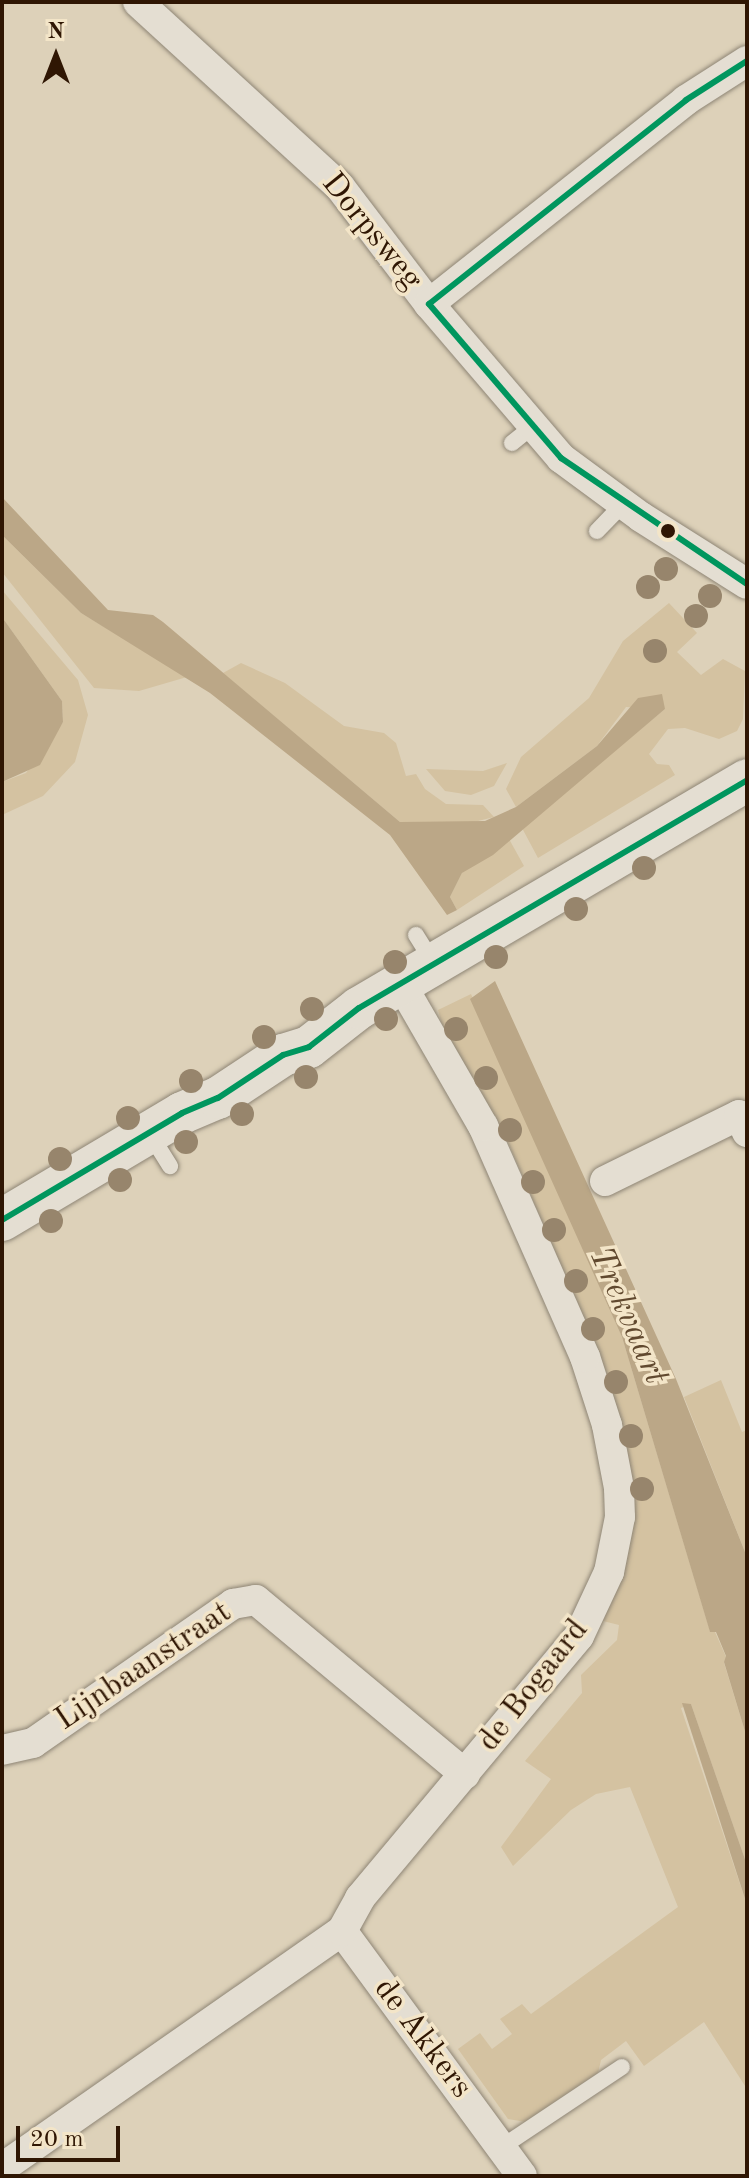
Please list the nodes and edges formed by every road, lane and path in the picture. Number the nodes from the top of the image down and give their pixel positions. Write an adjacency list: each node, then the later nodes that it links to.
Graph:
1 (138, 2): 3 (street, Dorpsweg)
2 (747, 61): 3 (street)
3 (429, 304): 4 (street, Dorpsweg)
4 (623, 504): 5 (lane); 6 (street, Dorpsweg)
5 (597, 531)
6 (747, 584)
7 (747, 780): 8 (street)
8 (417, 961): 11 (street); 13 (street, de Bogaard)
9 (747, 1132): 10 (street)
10 (605, 1181)
11 (2, 1220)
12 (2, 1750): 13 (street, Lijnbaanstraat)
13 (465, 1774): 14 (street, de Bogaard)
14 (342, 1931): 16 (street, de Akkers); 17 (street, de Bogaard)
15 (622, 2067): 16 (lane)
16 (502, 2147): 18 (street, de Akkers)
17 (2, 2168)
18 (522, 2176)

